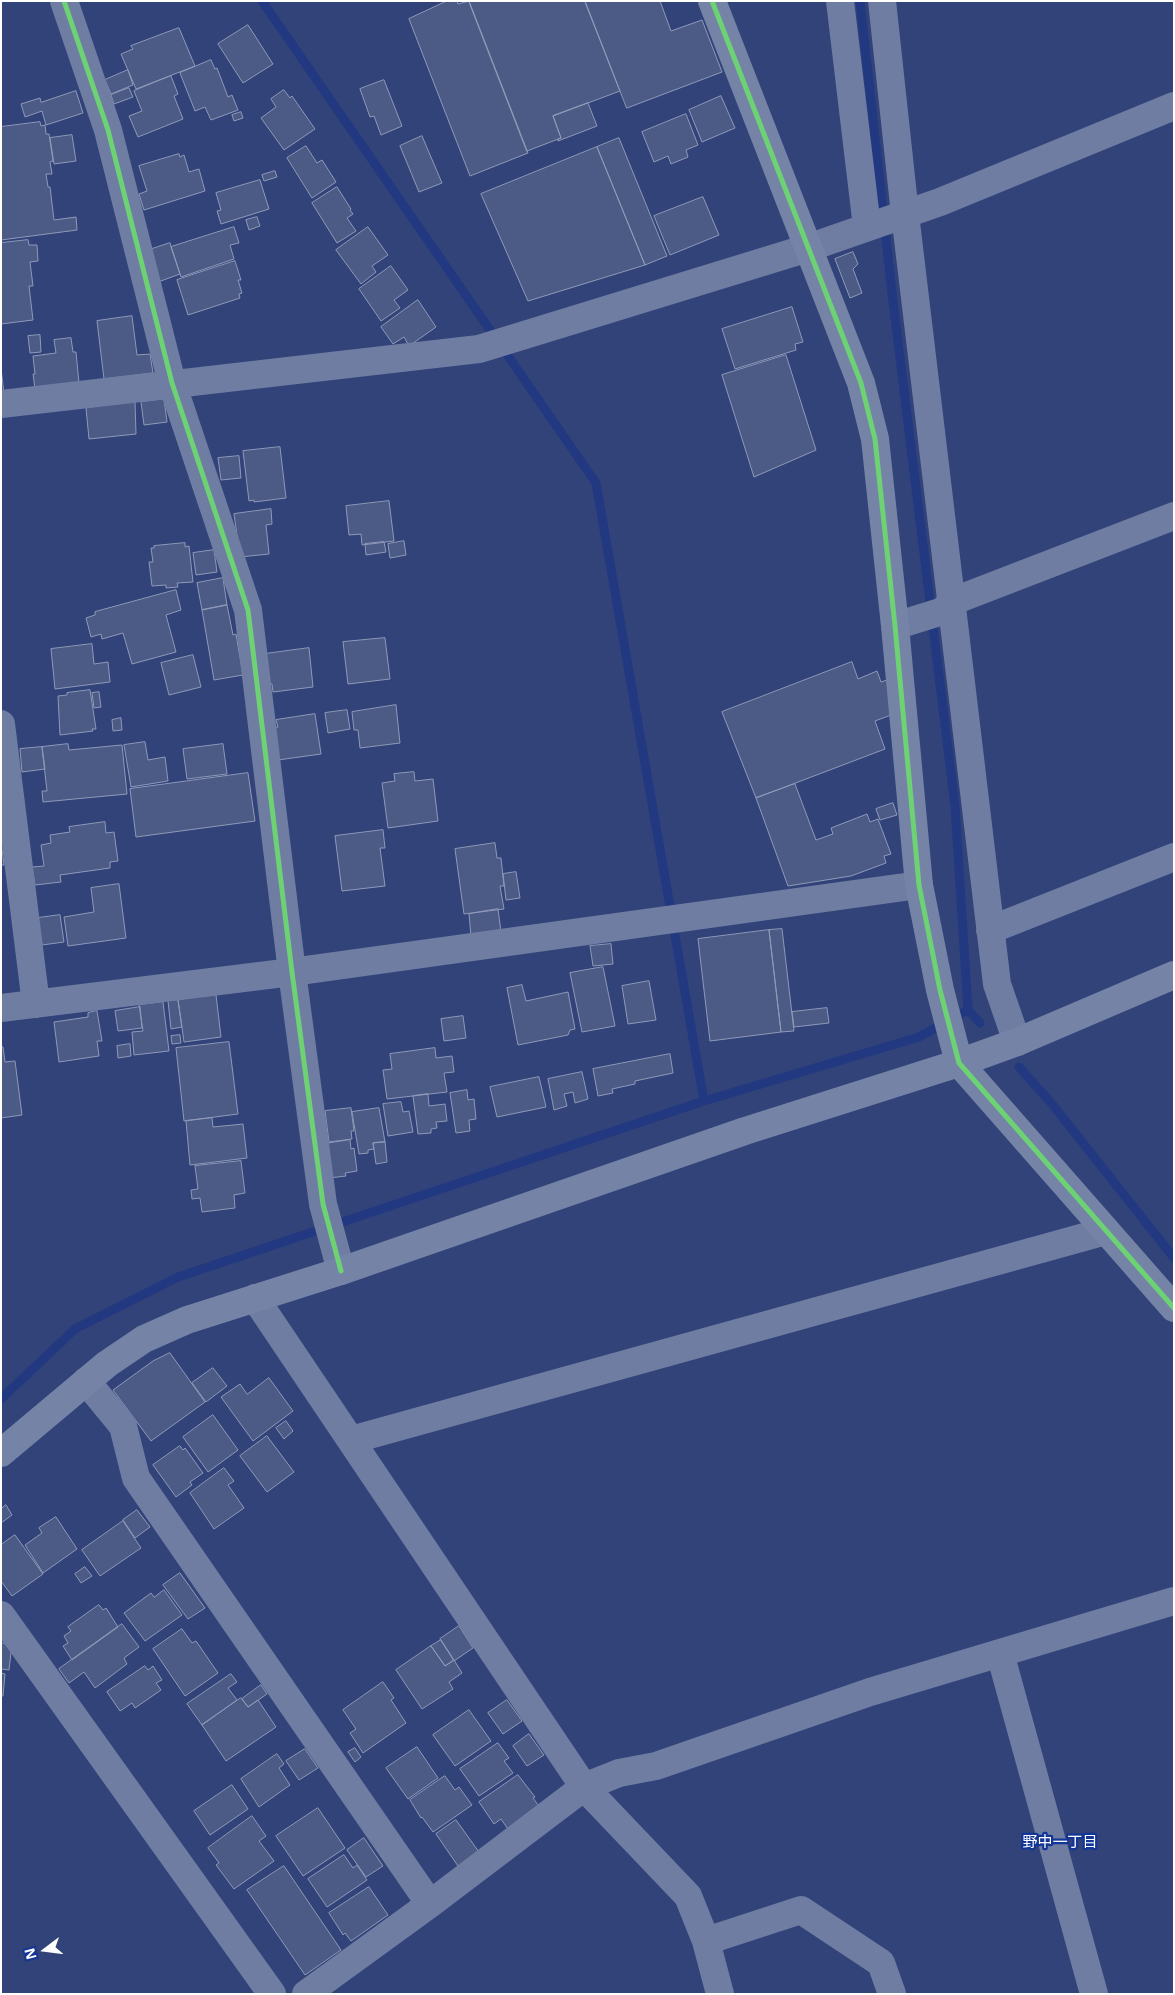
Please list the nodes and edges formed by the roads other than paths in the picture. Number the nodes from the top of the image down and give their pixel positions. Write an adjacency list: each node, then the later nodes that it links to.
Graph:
1 (64, 1): 8 (street)
2 (712, 1): 7 (street)
3 (840, 1): 6 (street)
4 (882, 1): 6 (street)
5 (1174, 106): 6 (street)
6 (885, 221): 7 (street); 11 (street)
7 (808, 248): 8 (street); 12 (street)
8 (172, 383): 9 (street); 17 (street)
9 (1, 404)
10 (1174, 516): 11 (street)
11 (947, 606): 12 (street); 16 (street)
12 (903, 624): 15 (street)
13 (1, 724): 19 (street)
14 (1174, 857): 16 (street)
15 (920, 885): 17 (street); 22 (street)
16 (990, 930): 21 (street)
17 (292, 972): 19 (street); 24 (street)
18 (1174, 975): 21 (street)
19 (36, 1004): 20 (street)
20 (1, 1008)
21 (1017, 1042): 22 (street)
22 (956, 1052): 23 (street); 24 (street)
23 (1106, 1232): 26 (street); 28 (street)
24 (341, 1271): 25 (street)
25 (255, 1298): 27 (street); 28 (street)
26 (1174, 1308)
27 (86, 1381): 29 (street); 34 (street)
28 (351, 1440): 33 (street)
29 (1, 1453)
30 (1174, 1601): 32 (street)
31 (1, 1615): 36 (street)
32 (1000, 1653): 33 (street); 40 (street)
33 (584, 1787): 34 (street); 35 (street)
34 (430, 1904): 37 (street)
35 (706, 1941): 38 (street); 39 (street)
36 (272, 1994)
37 (306, 1994)
38 (720, 1994)
39 (892, 1994)
40 (1094, 1994)

